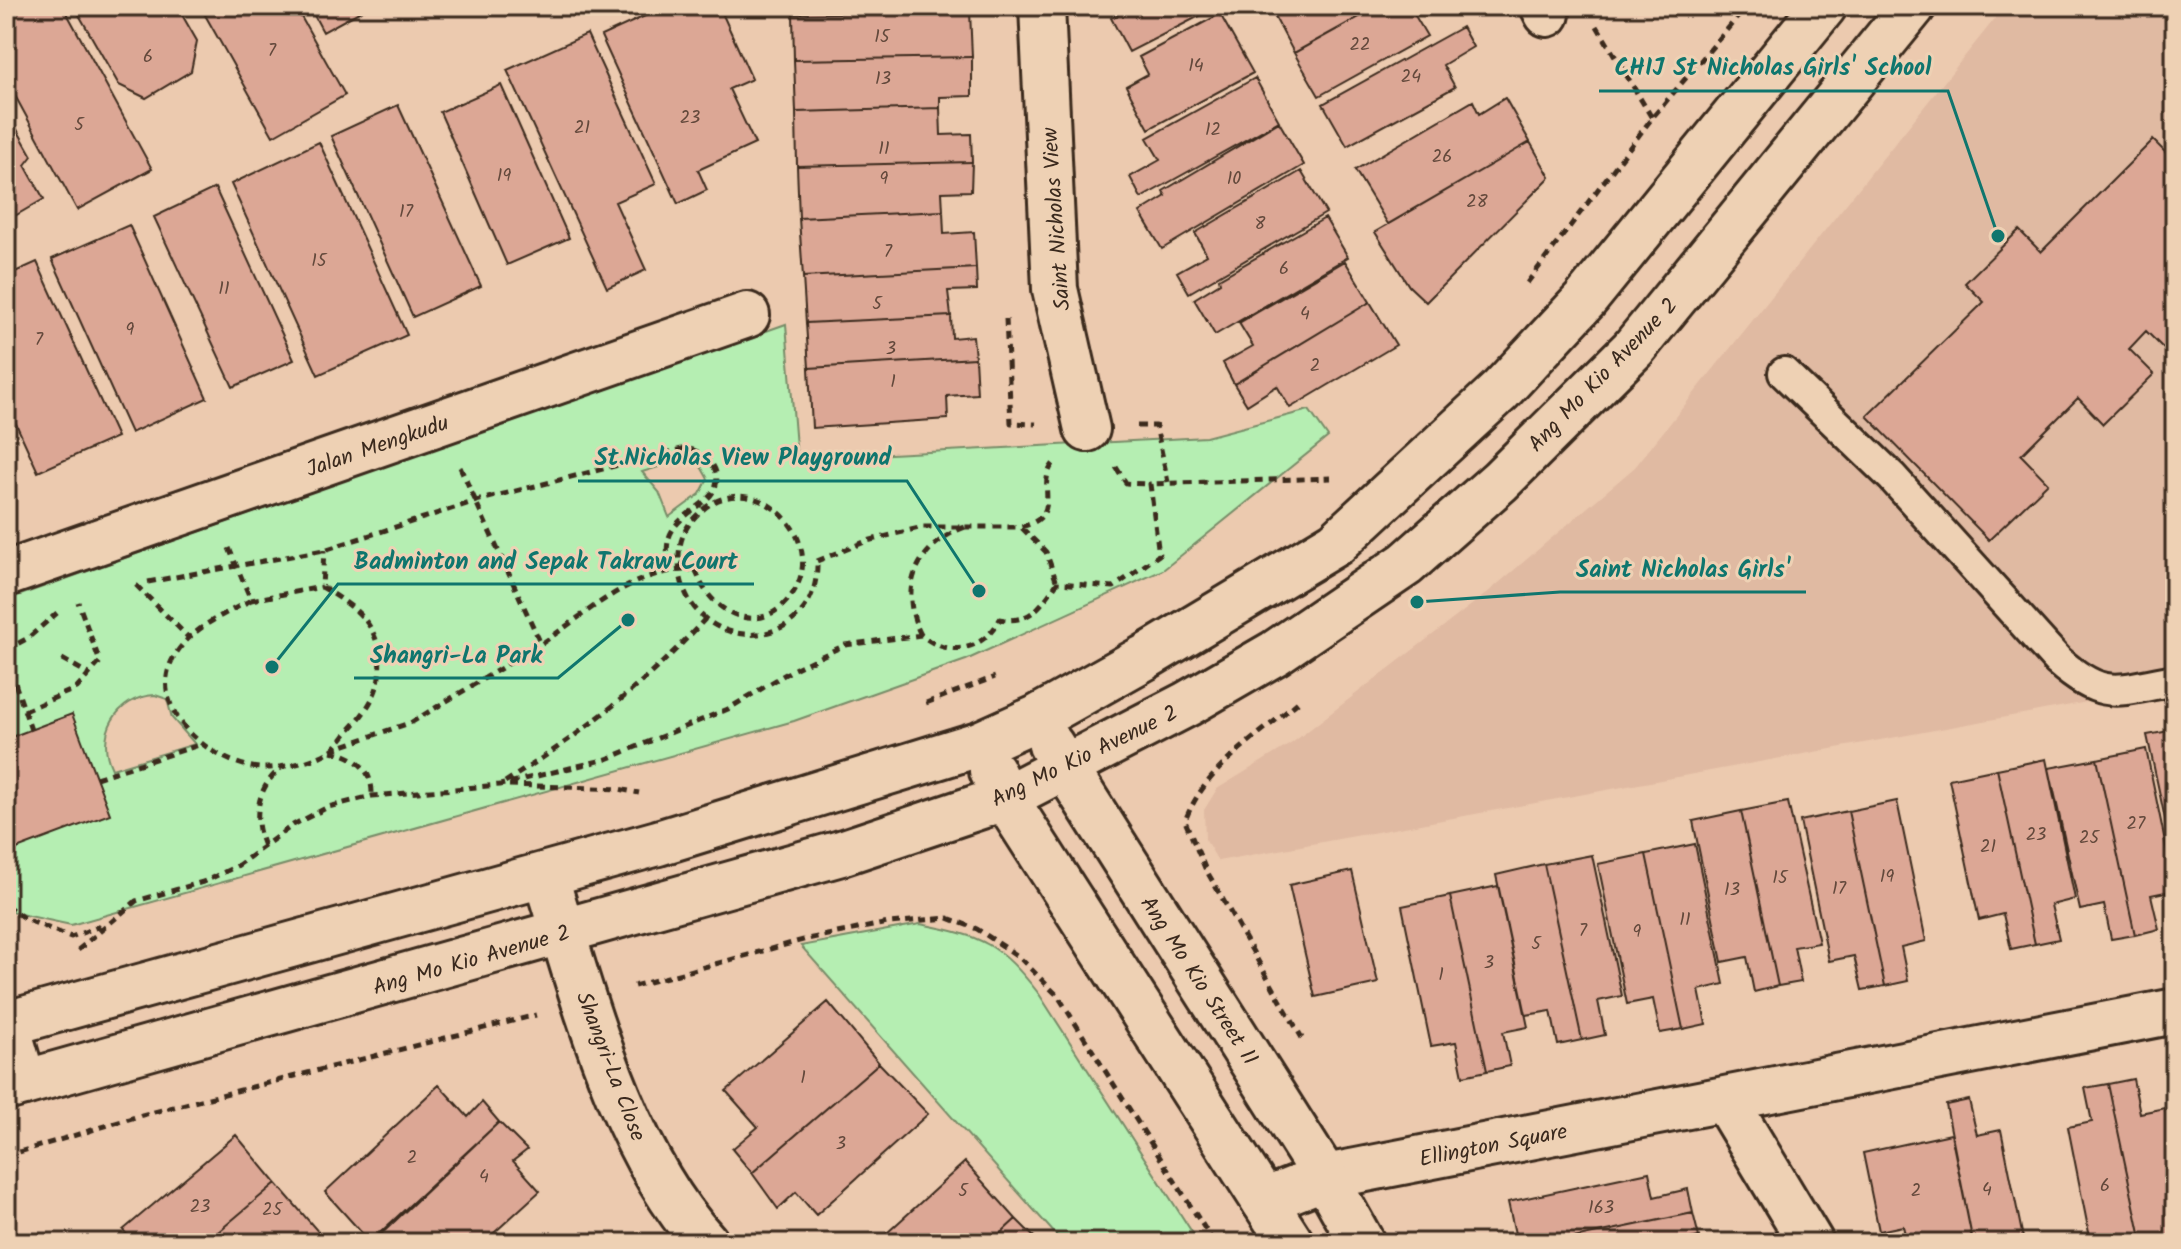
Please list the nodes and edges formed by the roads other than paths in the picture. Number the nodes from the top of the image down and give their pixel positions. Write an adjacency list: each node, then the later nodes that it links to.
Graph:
1 (1042, 6): 6 (main road, Saint Nicholas View)
2 (1824, 6): 9 (main road)
3 (1913, 6): 11 (main road, Ang Mo Kio Avenue 2)
4 (747, 315): 7 (main road, Jalan Mengkudu)
5 (1784, 373): 8 (lane)
6 (1073, 444)
7 (6, 574)
8 (2175, 680)
9 (1037, 718): 10 (main road); 11 (main road, Ang Mo Kio Street 11)
10 (979, 744): 12 (main road); 13 (main road)
11 (1064, 769): 12 (main road, Ang Mo Kio Avenue 2); 19 (main road, Ang Mo Kio Street 11)
12 (1005, 798): 14 (main road, Ang Mo Kio Avenue 2); 20 (main road)
13 (545, 875): 14 (main road, Shangri-La Close); 16 (main road)
14 (564, 934): 17 (main road, Ang Mo Kio Avenue 2); 21 (main road, Shangri-La Close)
15 (2175, 1011): 18 (main road, Ellington Square)
16 (6, 1023): 17 (main road)
17 (15, 1086)
18 (1725, 1100): 19 (main road, Ellington Square); 24 (main road)
19 (1325, 1177): 20 (main road, Ellington Square); 23 (main road, Ang Mo Kio Street 11)
20 (1264, 1201): 22 (main road)
21 (706, 1243)
22 (1291, 1243)
23 (1362, 1243)
24 (1811, 1243)

